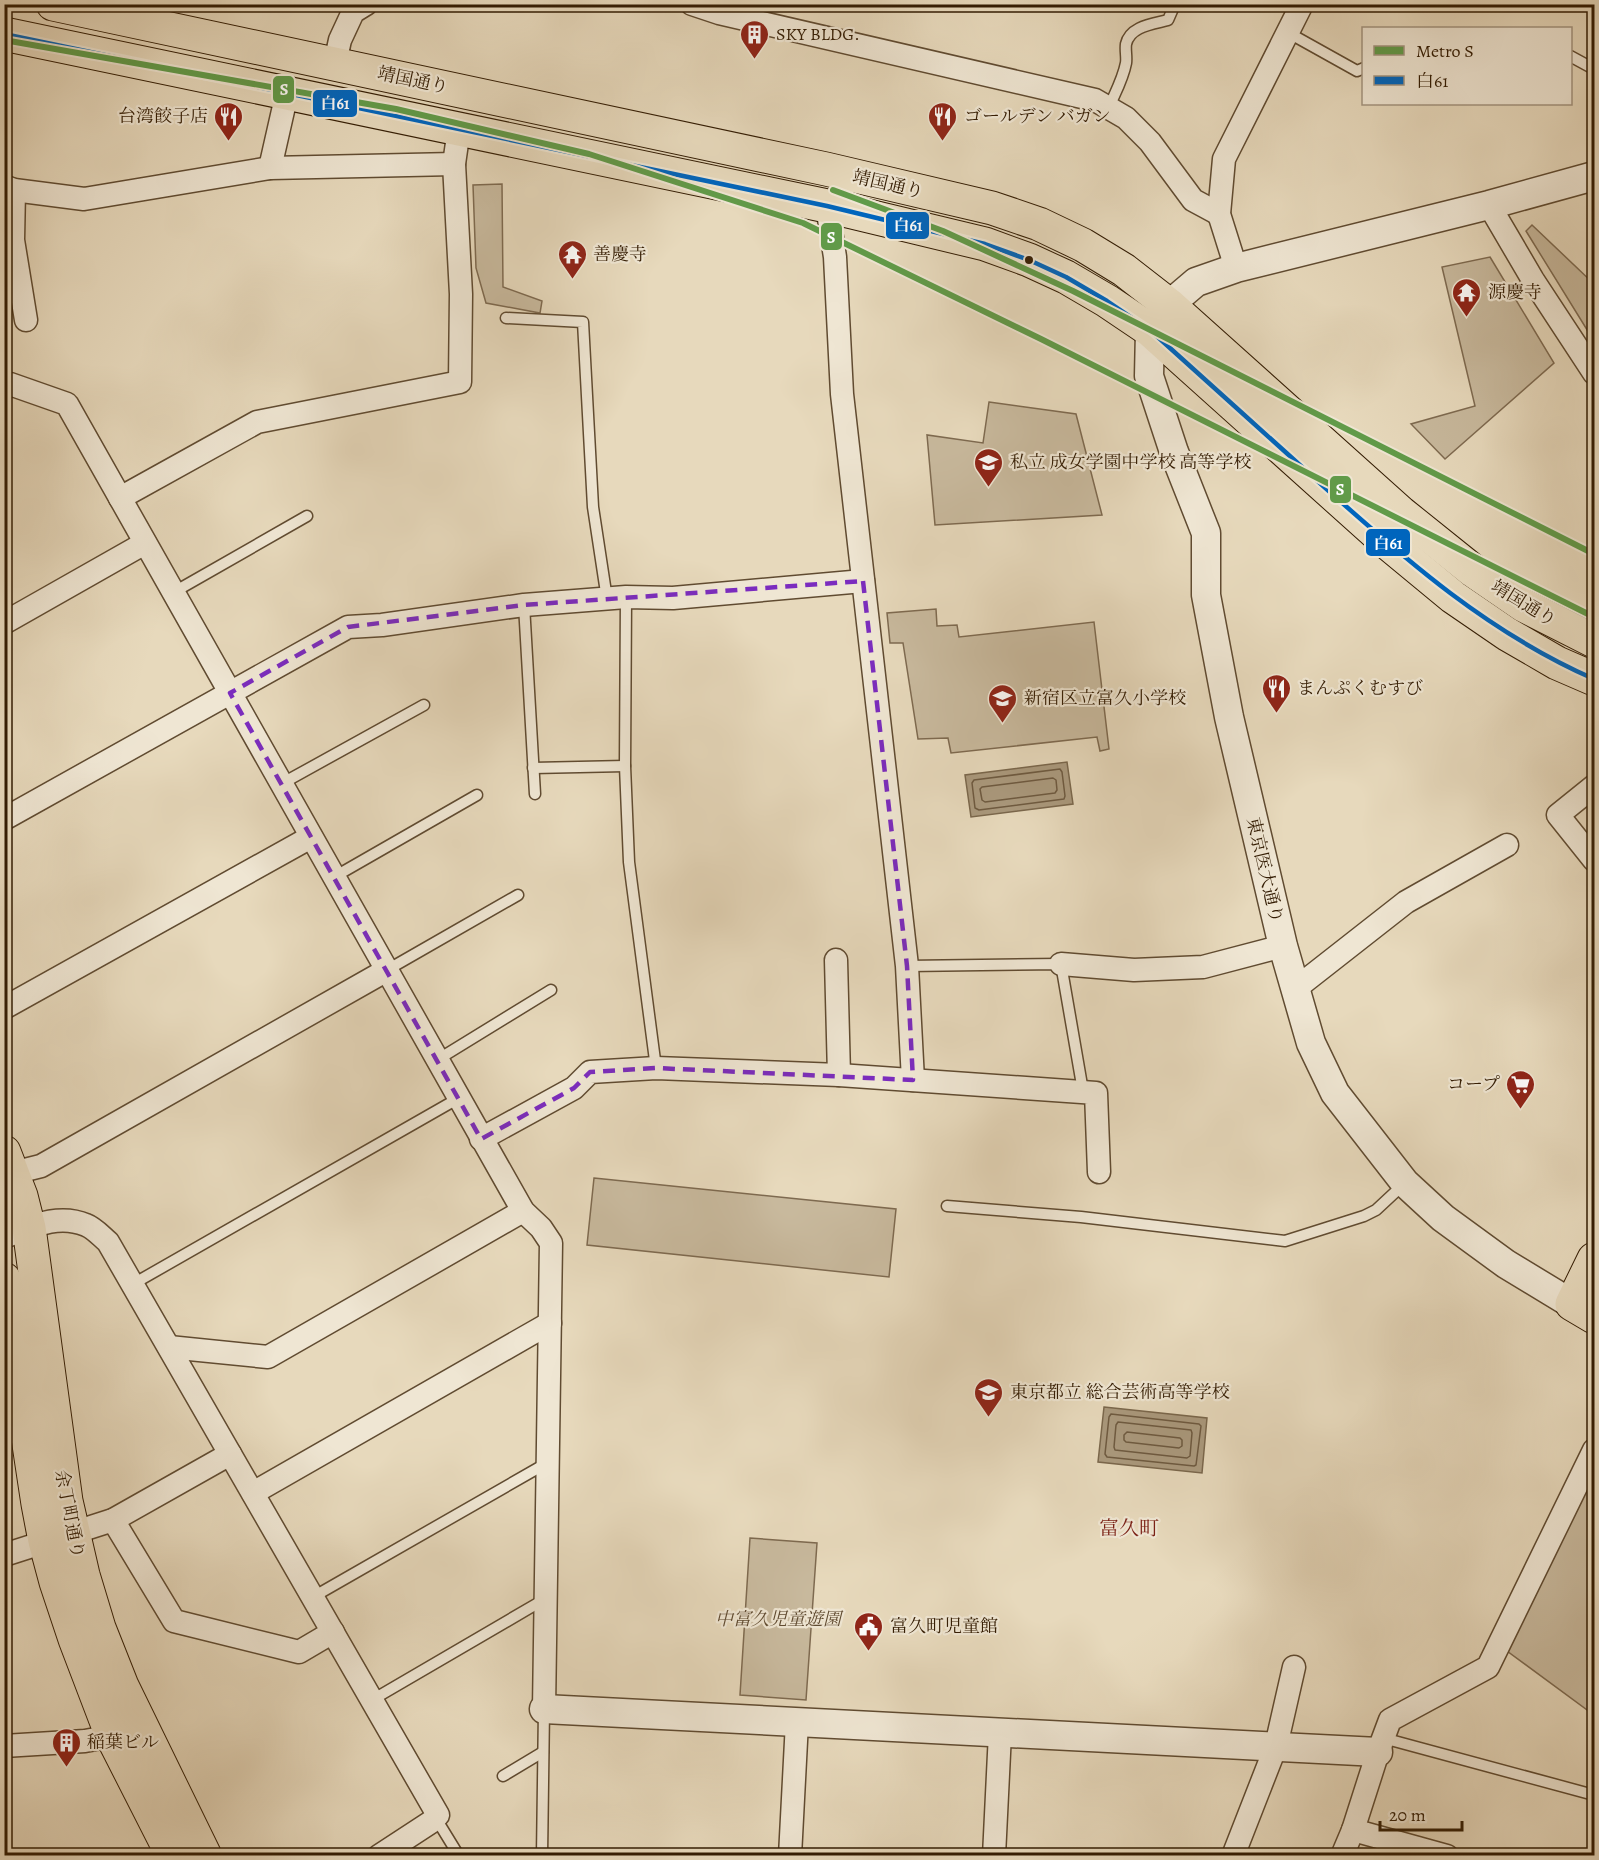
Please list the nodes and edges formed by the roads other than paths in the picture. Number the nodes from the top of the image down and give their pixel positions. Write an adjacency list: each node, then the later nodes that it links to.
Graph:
1 (52, 4): 9 (main road, 靖国通り)
2 (366, 4): 9 (street)
3 (692, 4): 13 (street)
4 (1175, 4): 13 (lane)
5 (1302, 4): 6 (street)
6 (1287, 32): 10 (lane); 21 (street)
7 (4, 34): 12 (main road, 靖国通り)
8 (1572, 57): 11 (lane)
9 (335, 63): 23 (main road, 靖国通り)
10 (1362, 69)
11 (1594, 69)
12 (287, 93): 14 (main road, 靖国通り); 16 (street)
13 (1109, 107): 21 (street)
14 (459, 129): 15 (street); 20 (main road, 靖国通り)
15 (454, 164): 16 (street); 29 (street)
16 (270, 168): 18 (street)
17 (1594, 176): 19 (street)
18 (9, 188): 25 (street)
19 (1489, 205): 22 (street); 27 (street)
20 (827, 206): 26 (main road, 靖国通り); 32 (street)
21 (1219, 214): 22 (street)
22 (1236, 268): 23 (street)
23 (1169, 305): 26 (street); 37 (main road, 靖国通り)
24 (506, 318): 34 (lane)
25 (26, 320)
26 (1150, 330): 38 (main road, 靖国通り); 53 (street, 東京医大通り)
27 (1594, 373)
28 (4, 387): 29 (street)
29 (120, 498): 31 (street)
30 (307, 516): 33 (lane)
31 (146, 543): 33 (street); 36 (street)
32 (864, 581): 34 (street); 56 (street)
33 (174, 592): 39 (street)
34 (616, 598): 35 (street); 41 (lane)
35 (524, 605): 39 (street); 42 (lane)
36 (4, 623)
37 (1594, 641)
38 (1594, 679)
39 (230, 693): 43 (street); 47 (street)
40 (424, 705): 43 (lane)
41 (625, 766): 42 (lane); 62 (lane)
42 (533, 768): 45 (lane)
43 (281, 783): 48 (street)
44 (1594, 786): 50 (street)
45 (535, 794)
46 (477, 795): 51 (lane)
47 (4, 819)
48 (311, 837): 51 (street); 60 (street)
49 (1507, 845): 58 (street)
50 (1594, 860)
51 (334, 877): 57 (street)
52 (518, 895): 57 (lane)
53 (1282, 946): 55 (street); 58 (street, 東京医大通り)
54 (836, 960): 63 (street)
55 (1061, 964): 56 (lane); 65 (lane)
56 (907, 966): 64 (street)
57 (387, 970): 61 (street); 68 (street)
58 (1295, 989): 70 (street, 東京医大通り)
59 (551, 990): 61 (lane)
60 (4, 1008)
61 (437, 1060): 66 (street)
62 (656, 1068): 63 (street); 67 (street)
63 (839, 1075): 64 (street)
64 (912, 1080): 65 (street)
65 (1083, 1091): 69 (street)
66 (459, 1098): 67 (street); 76 (lane)
67 (482, 1139): 72 (street)
68 (9, 1162): 73 (main road, 余丁町通り)
69 (1099, 1172)
70 (1405, 1183): 71 (lane); 77 (street, 東京医大通り)
71 (947, 1206)
72 (523, 1211): 78 (street); 79 (street)
73 (17, 1233): 76 (street); 86 (main road, 余丁町通り)
74 (1594, 1259): 77 (main road)
75 (4, 1278): 80 (main road, 余丁町通り)
76 (133, 1284): 79 (street)
77 (1589, 1314)
78 (550, 1323): 83 (street); 84 (street)
79 (169, 1347): 82 (street)
80 (13, 1392): 86 (main road, 余丁町通り)
81 (1594, 1450): 97 (street)
82 (230, 1454): 84 (street); 85 (street)
83 (548, 1463): 88 (lane); 89 (street)
84 (253, 1493): 88 (street)
85 (113, 1520): 86 (street); 90 (street)
86 (59, 1537): 87 (street); 96 (main road, 余丁町通り); 106 (main road, 余丁町通り)
87 (4, 1555)
88 (313, 1597): 90 (street)
89 (545, 1599): 92 (lane); 93 (street)
90 (333, 1632): 92 (street)
91 (1294, 1667): 99 (street)
92 (372, 1700): 103 (street)
93 (544, 1709): 94 (street); 100 (lane)
94 (796, 1722): 95 (street); 110 (street)
95 (1000, 1733): 99 (street); 111 (street)
96 (112, 1736): 98 (street); 105 (main road, 余丁町通り)
97 (1380, 1745): 99 (street); 102 (lane); 104 (street)
98 (4, 1746)
99 (1276, 1746): 112 (street)
100 (543, 1752): 101 (lane); 109 (lane)
101 (503, 1776)
102 (1594, 1795)
103 (438, 1815): 107 (street); 108 (lane)
104 (1353, 1830): 113 (street); 114 (street)
105 (172, 1856)
106 (205, 1856)
107 (379, 1856)
108 (459, 1856)
109 (543, 1856)
110 (790, 1856)
111 (994, 1856)
112 (1233, 1856)
113 (1342, 1856)
114 (1447, 1856)

